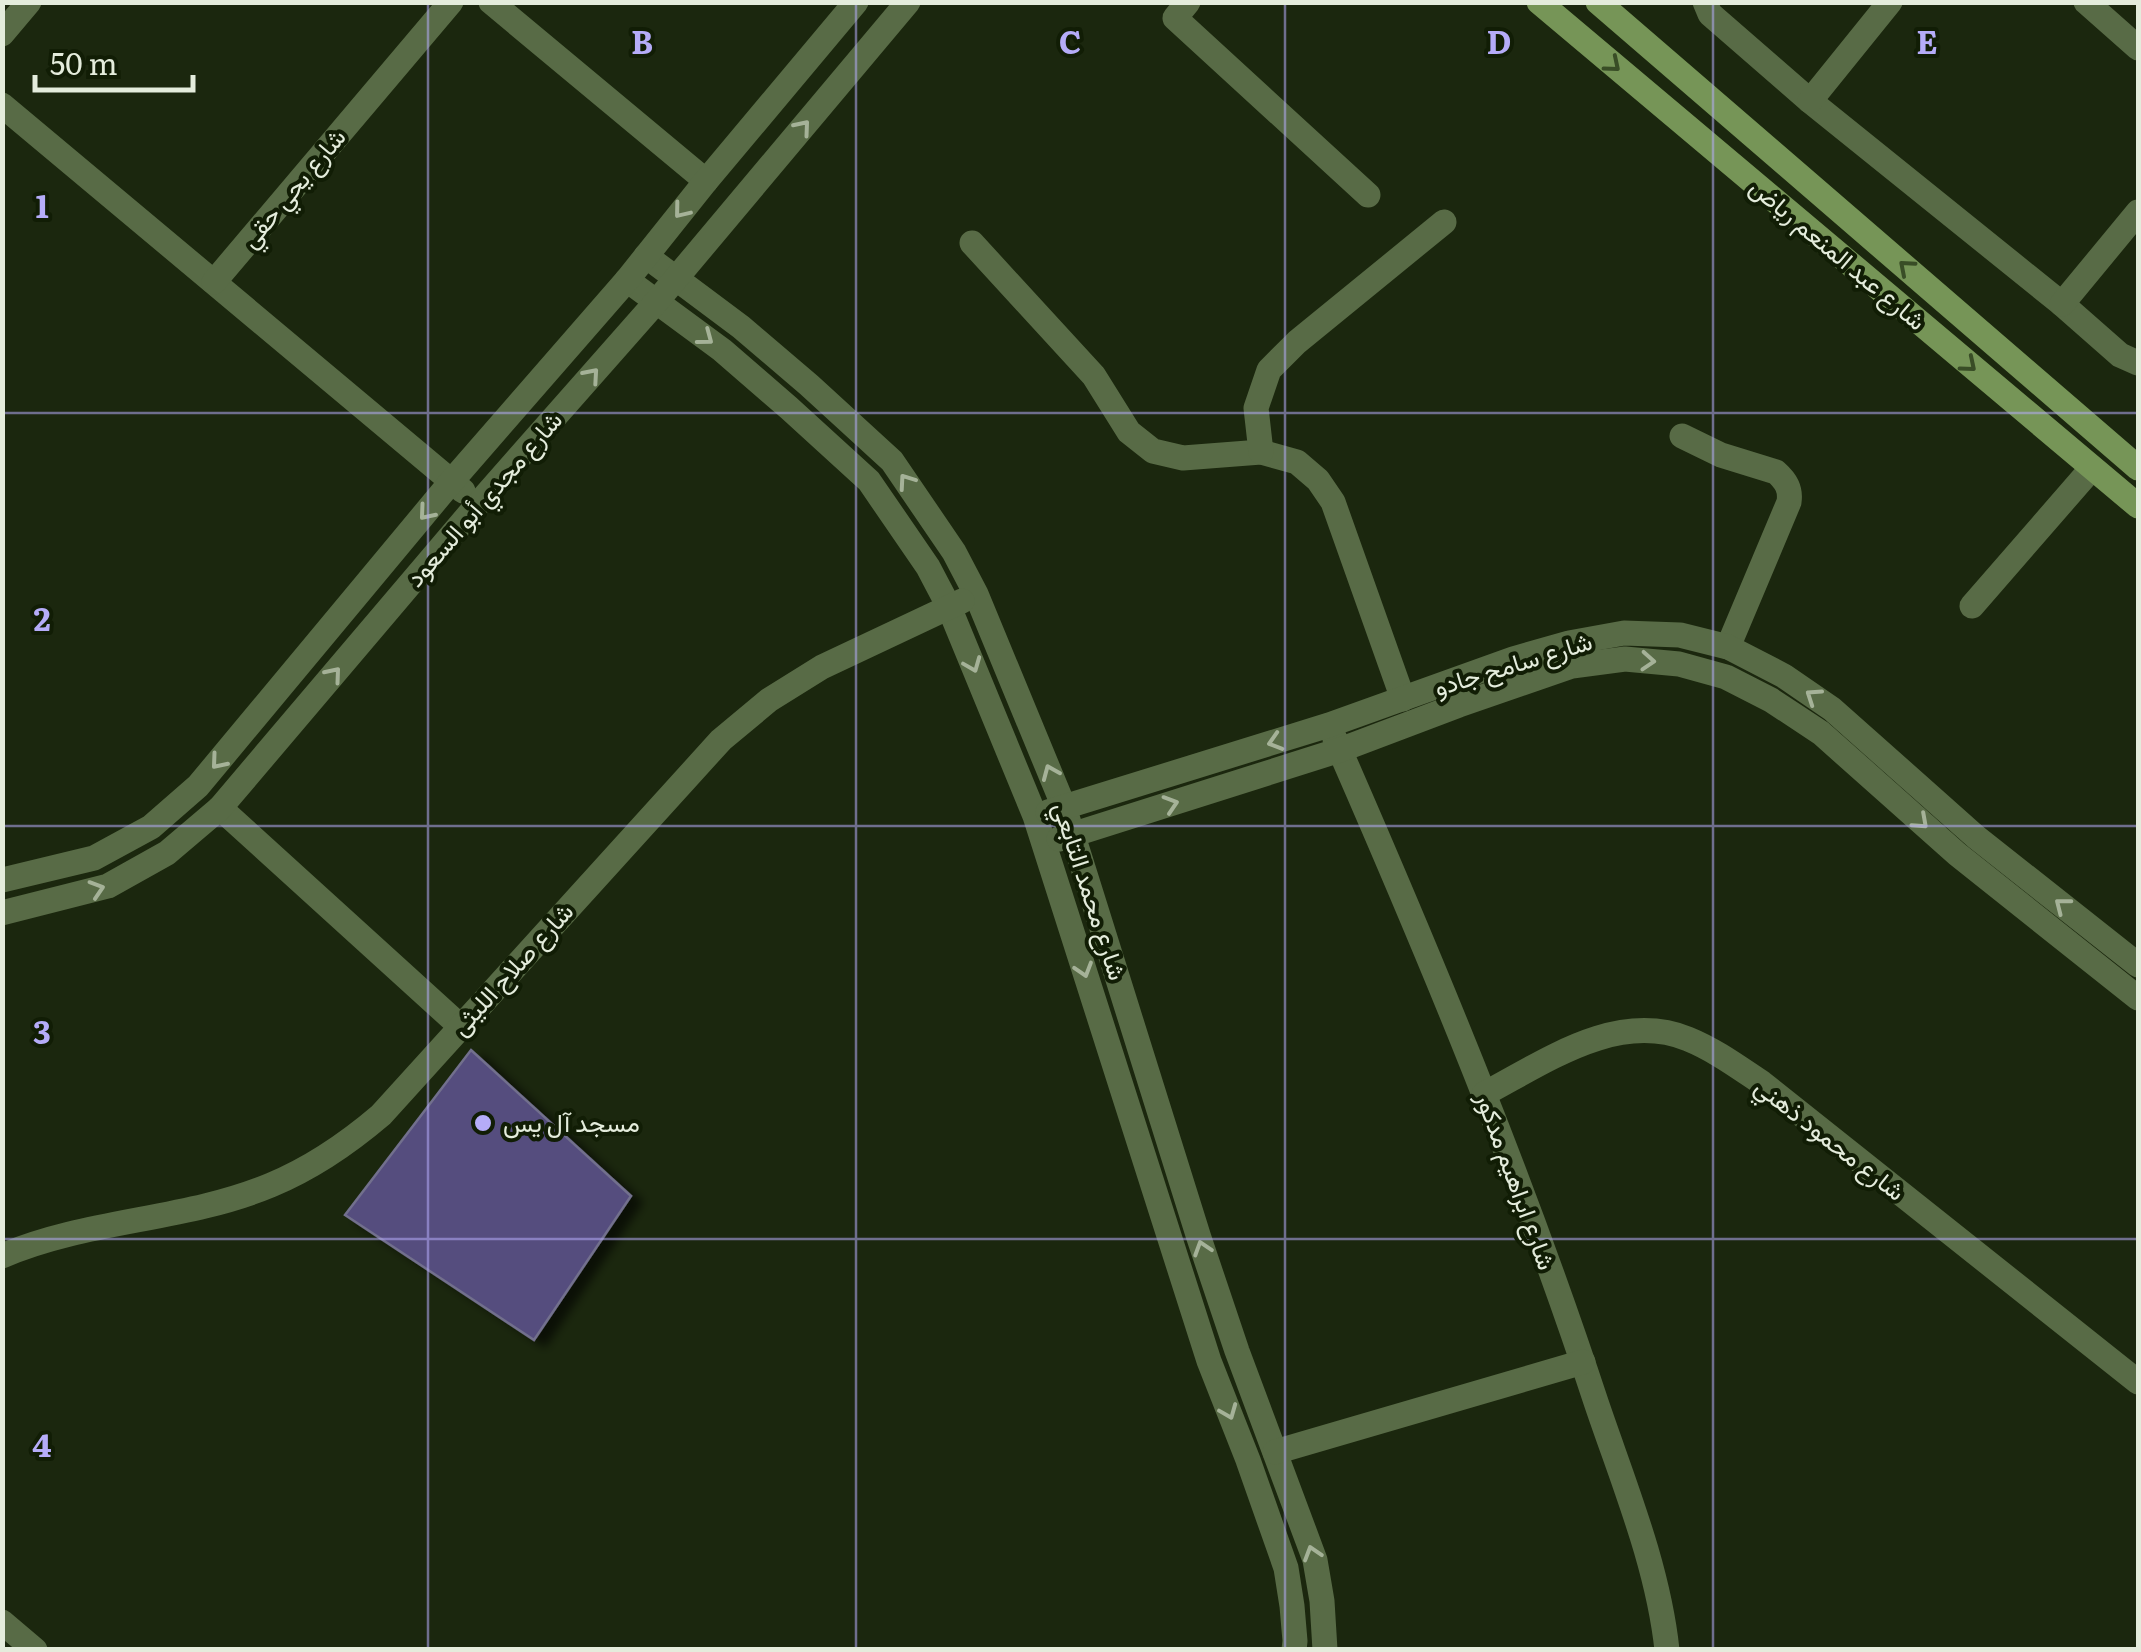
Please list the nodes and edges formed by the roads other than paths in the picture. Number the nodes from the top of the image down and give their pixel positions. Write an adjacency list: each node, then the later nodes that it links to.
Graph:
1 (30, 2): 12 (street)
2 (451, 2): 24 (street, شارع يحي حقي)
3 (490, 2): 16 (street)
4 (856, 2): 16 (street, شارع مجدي أبو السعود)
5 (908, 2): 22 (street, شارع مجدي أبو السعود, one-way to 5)
6 (1188, 2): 17 (street)
7 (1539, 2): 30 (street, شارع عبد المنعم رياض, one-way to 30)
8 (1598, 2): 31 (street, شارع عبد المنعم رياض, one-way to 8)
9 (1705, 2): 14 (street)
10 (1890, 2): 14 (street)
11 (2086, 2): 13 (street)
12 (2, 34)
13 (2138, 48)
14 (1810, 100): 26 (street)
15 (2, 106): 24 (street)
16 (706, 181): 21 (street, شارع مجدي أبو السعود, one-way to 21)
17 (1368, 195)
18 (2138, 212): 26 (street)
19 (1444, 222): 29 (street)
20 (972, 243): 29 (street)
21 (646, 256): 22 (street, شارع محمد التابعي); 23 (street, شارع مجدي أبو السعود)
22 (676, 278): 25 (street, شارع مجدي أبو السعود); 35 (street, شارع محمد التابعي, one-way to 22)
23 (627, 280): 25 (street, شارع محمد التابعي); 32 (street, شارع مجدي أبو السعود)
24 (214, 282): 32 (street)
25 (658, 301): 33 (street, شارع مجدي أبو السعود, one-way to 25); 37 (street, شارع محمد التابعي, one-way to 37)
26 (2062, 304): 27 (street)
27 (2138, 364)
28 (1682, 436): 38 (street)
29 (1261, 452): 39 (street)
30 (2092, 468): 34 (street, شارع عبد المنعم رياض); 36 (street)
31 (2138, 468)
32 (452, 482): 33 (street); 47 (street, شارع مجدي أبو السعود, one-way to 47)
33 (478, 504): 43 (street, شارع مجدي أبو السعود, one-way to 33)
34 (2138, 506)
35 (976, 594): 37 (street, شارع صلاح الليثى); 42 (street, شارع محمد التابعي, one-way to 35)
36 (1972, 606)
37 (949, 607): 44 (street, شارع محمد التابعي, one-way to 44); 51 (street, شارع صلاح الليثى)
38 (1728, 647): 39 (street, شارع سامح جادو); 49 (street, شارع سامح جادو, one-way to 38)
39 (1403, 699): 40 (street, شارع سامح جادو)
40 (1329, 725): 41 (street, شارع ابراهيم مدكور); 42 (street, شارع سامح جادو, one-way to 42)
41 (1340, 750): 45 (street, شارع سامح جادو, one-way to 41); 50 (street, شارع سامح جادو, one-way to 50); 52 (street, شارع ابراهيم مدكور)
42 (1064, 807): 44 (street, شارع سامح جادو); 45 (street, شارع محمد التابعي)
43 (220, 808): 48 (street, شارع مجدي أبو السعود, one-way to 43); 51 (street)
44 (1035, 816): 46 (street, شارع محمد التابعي)
45 (1073, 835): 46 (street, شارع سامح جادو); 54 (street, شارع محمد التابعي, one-way to 45)
46 (1044, 843): 55 (street, شارع محمد التابعي, one-way to 55)
47 (6, 871)
48 (2, 913)
49 (2138, 965)
50 (2138, 997)
51 (460, 1026): 53 (street, شارع صلاح الليثى)
52 (1484, 1094): 56 (street, شارع ابراهيم مدكور); 57 (street, شارع محمود ذهني)
53 (2, 1256)
54 (1237, 1351): 55 (street); 58 (street, شارع محمد التابعي)
55 (1208, 1361): 61 (street, شارع محمد التابعي, one-way to 61)
56 (1583, 1362): 58 (street); 63 (street, شارع ابراهيم مدكور)
57 (2138, 1382)
58 (1275, 1452): 62 (street, شارع محمد التابعي, one-way to 58)
59 (2, 1622): 60 (street)
60 (35, 1650)
61 (1294, 1650)
62 (1325, 1650)
63 (1667, 1650)

